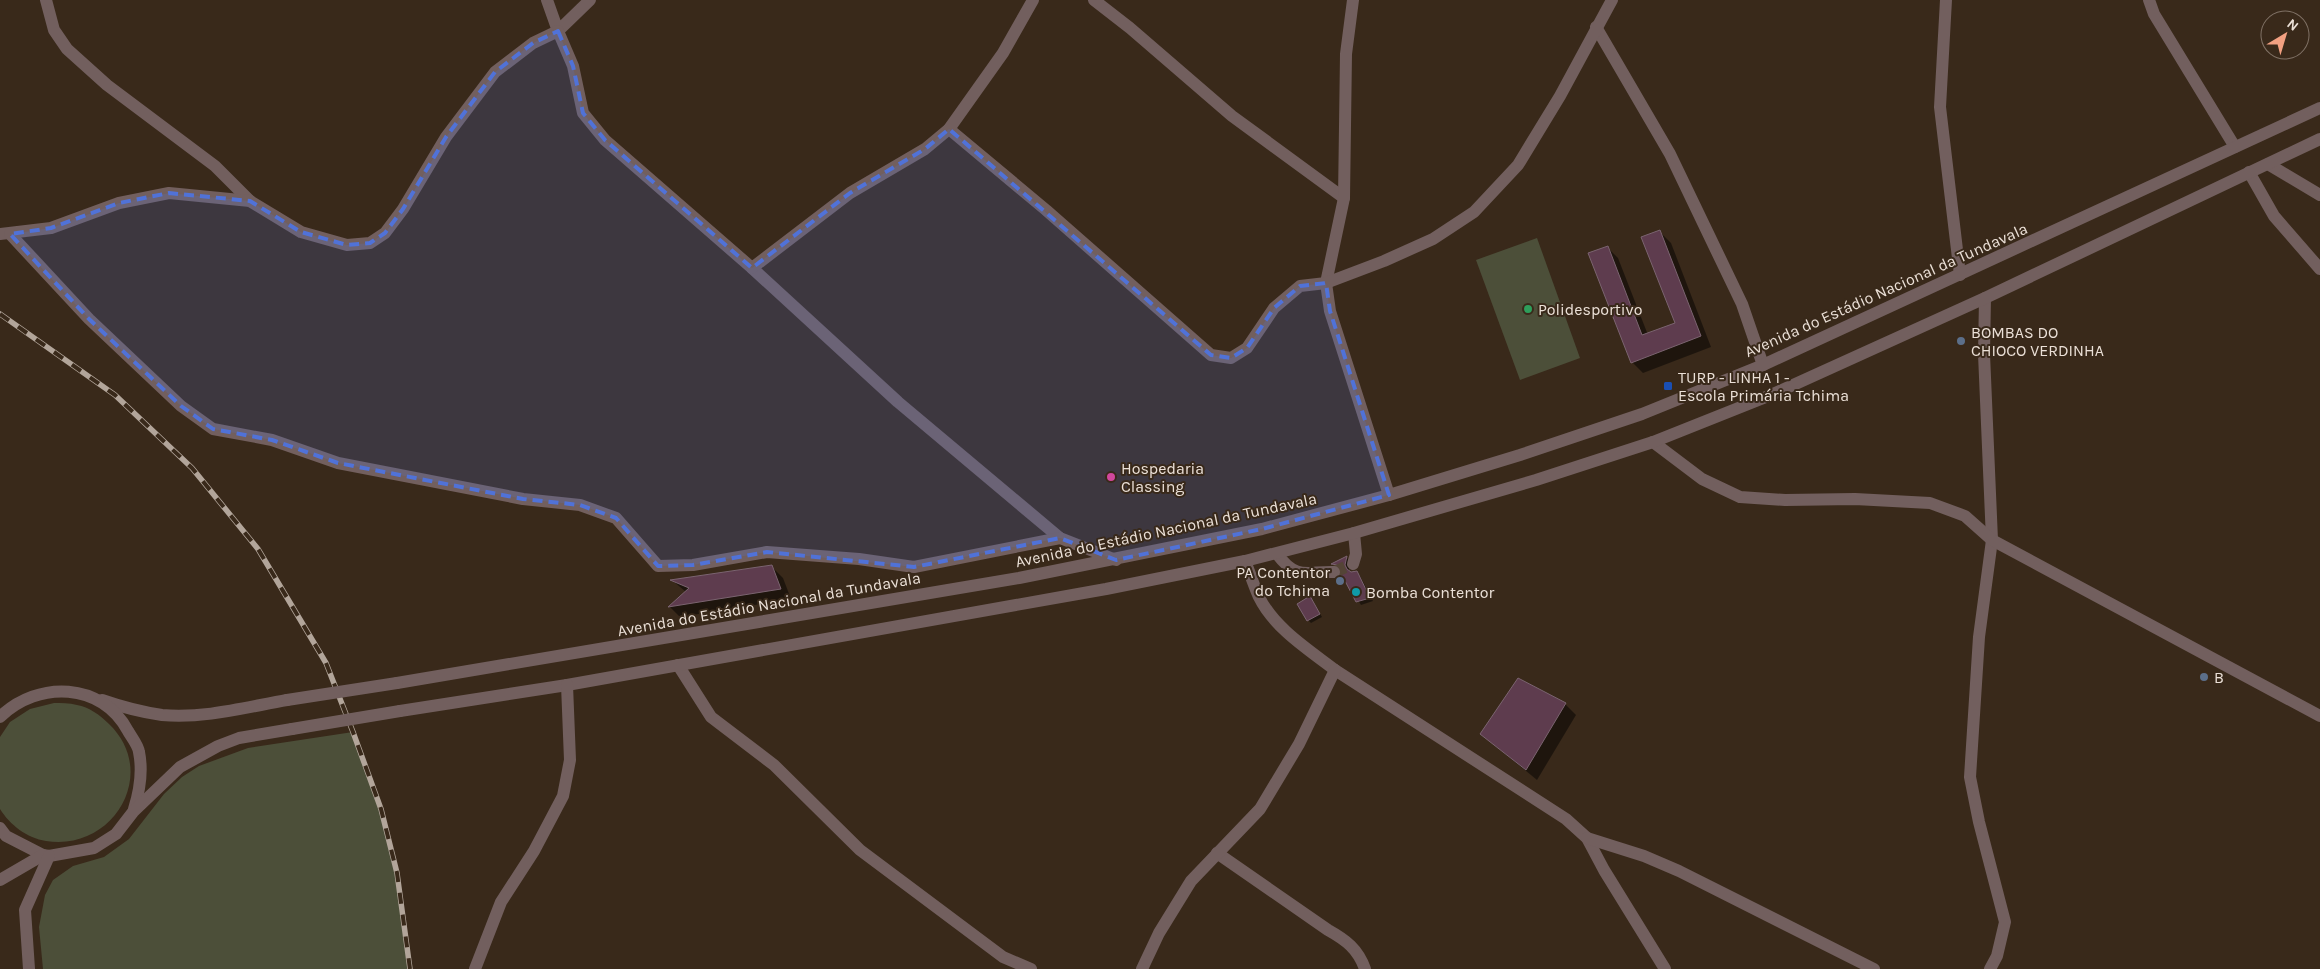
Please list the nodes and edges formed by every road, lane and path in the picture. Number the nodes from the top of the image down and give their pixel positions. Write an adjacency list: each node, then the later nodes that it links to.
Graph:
1 (46, 0): 20 (street)
2 (547, 0): 11 (street)
3 (590, 0): 11 (street)
4 (1033, 0): 13 (street)
5 (1094, 0): 19 (street)
6 (1353, 0): 19 (street)
7 (1612, 0): 10 (street)
8 (1946, 0): 24 (street)
9 (2149, 0): 15 (street)
10 (1596, 27): 25 (street); 27 (street)
11 (558, 31): 20 (street); 22 (street)
12 (2320, 108): 15 (street, Avenida do Estádio Nacional da Tundavala)
13 (949, 129): 22 (street); 25 (street)
14 (2320, 139): 16 (street)
15 (2235, 147): 24 (street, Avenida do Estádio Nacional da Tundavala)
16 (2268, 164): 17 (street); 18 (street)
17 (2249, 172): 23 (street); 26 (street)
18 (2320, 195)
19 (1344, 198): 25 (street)
20 (250, 201): 21 (street)
21 (5, 234): 31 (street)
22 (752, 268): 31 (street)
23 (2320, 269)
24 (1960, 275): 27 (street, Avenida do Estádio Nacional da Tundavala)
25 (1326, 283): 29 (street)
26 (1984, 298): 28 (street); 32 (street)
27 (1763, 365): 29 (street, Avenida do Estádio Nacional da Tundavala)
28 (1653, 442): 30 (street); 32 (street)
29 (1389, 495): 34 (street, Avenida do Estádio Nacional da Tundavala)
30 (1354, 533): 33 (street); 36 (street)
31 (1060, 538): 34 (street)
32 (1992, 540): 42 (street); 57 (street)
33 (1277, 554): 35 (street); 37 (street)
34 (1116, 560): 41 (street, Avenida do Estádio Nacional da Tundavala, bridge)
35 (1245, 561): 38 (street); 39 (street)
36 (1353, 564)
37 (1334, 572)
38 (678, 665): 40 (street); 52 (street)
39 (1335, 670): 46 (street); 47 (street)
40 (567, 685): 44 (street, bridge); 51 (street)
41 (92, 698): 43 (street, Avenida do Estádio Nacional da Tundavala); 44 (street)
42 (2320, 716)
43 (0, 717)
44 (133, 812): 48 (street)
45 (0, 828): 48 (street)
46 (1587, 838): 55 (street); 56 (street)
47 (1217, 853): 53 (street); 54 (street)
48 (46, 855): 49 (street); 50 (street)
49 (0, 880)
50 (30, 969)
51 (475, 969)
52 (1031, 969)
53 (1142, 969)
54 (1365, 969)
55 (1665, 969)
56 (1874, 969)
57 (1990, 969)

